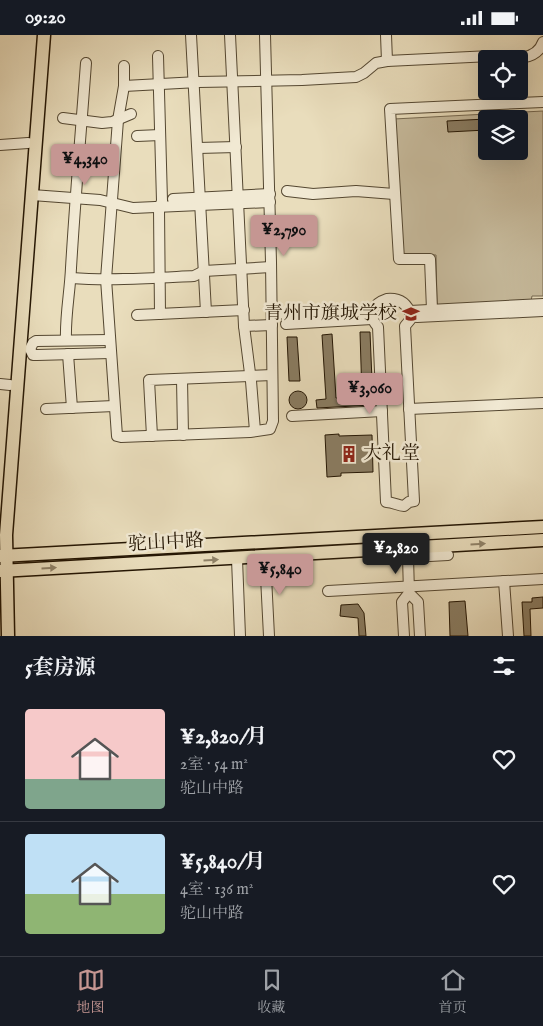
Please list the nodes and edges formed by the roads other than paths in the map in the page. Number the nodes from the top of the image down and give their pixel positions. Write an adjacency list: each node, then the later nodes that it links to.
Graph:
1 (36, 35): 24 (main road)
2 (44, 35): 30 (main road)
3 (191, 35): 14 (street)
4 (230, 35): 12 (street)
5 (266, 35): 13 (street)
6 (386, 35): 9 (street)
7 (543, 42): 9 (street)
8 (158, 56): 15 (street)
9 (387, 61): 13 (street)
10 (86, 63): 20 (street)
11 (124, 66): 16 (street)
12 (233, 82): 13 (street); 14 (street); 26 (street)
13 (267, 82): 32 (street)
14 (193, 83): 15 (street); 27 (street)
15 (158, 85): 16 (street); 22 (street)
16 (124, 86): 21 (street)
17 (543, 102): 29 (street)
18 (132, 114): 21 (street)
19 (63, 118): 20 (street)
20 (82, 120): 21 (street); 31 (street)
21 (118, 120): 35 (street)
22 (160, 135): 23 (street); 36 (street)
23 (137, 136)
24 (28, 143): 25 (street); 63 (main road)
25 (0, 145)
26 (236, 147): 27 (street); 33 (street)
27 (198, 149): 34 (street)
28 (287, 191): 29 (street)
29 (394, 194): 44 (street)
30 (32, 195): 31 (street); 57 (main road)
31 (75, 197): 35 (street); 41 (street)
32 (270, 198): 33 (street); 37 (street)
33 (238, 199): 34 (street); 38 (street)
34 (201, 201): 36 (street); 39 (street)
35 (112, 202): 36 (street); 42 (street)
36 (161, 204): 40 (street)
37 (271, 267): 38 (street); 53 (street)
38 (241, 269): 39 (street); 45 (street)
39 (204, 271): 40 (street); 47 (street)
40 (160, 277): 42 (street); 48 (street)
41 (71, 278): 42 (street); 56 (street)
42 (106, 279): 55 (street)
43 (543, 304): 44 (street)
44 (432, 309): 49 (street)
45 (244, 310): 47 (street); 54 (street)
46 (543, 311): 49 (street)
47 (206, 312): 48 (street)
48 (160, 314): 50 (street)
49 (410, 314): 51 (street); 68 (street)
50 (137, 315)
51 (372, 315): 52 (street); 69 (street)
52 (286, 320)
53 (272, 325): 54 (street); 60 (street)
54 (244, 326): 61 (street)
55 (110, 339): 56 (street); 58 (street)
56 (66, 340): 57 (street)
57 (26, 349): 59 (street); 77 (main road)
58 (110, 353): 59 (street); 65 (street)
59 (68, 355): 66 (street)
60 (272, 375): 61 (street); 71 (street)
61 (250, 376): 62 (street); 71 (street)
62 (182, 379): 72 (street); 73 (street)
63 (5, 384): 74 (main road)
64 (543, 403): 68 (street)
65 (114, 405): 66 (street); 73 (street)
66 (72, 408): 67 (street)
67 (46, 409)
68 (409, 409): 69 (street)
69 (382, 411): 70 (street)
70 (292, 415)
71 (255, 431): 72 (street)
72 (183, 435): 73 (street)
73 (152, 436)
74 (0, 512)
75 (543, 527): 77 (main road, 驼山中路)
76 (543, 540): 79 (main road, 驼山中路, one-way to 76)
77 (3, 555): 83 (main road)
78 (448, 555): 80 (street)
79 (265, 557): 81 (main road, 驼山中路); 90 (street)
80 (408, 557): 82 (street); 86 (street)
81 (237, 559): 83 (main road, 驼山中路, one-way to 81); 89 (street)
82 (375, 559)
83 (3, 571): 88 (main road)
84 (543, 579): 85 (street)
85 (504, 581): 86 (street); 93 (street)
86 (409, 589): 87 (street); 91 (street); 92 (street)
87 (328, 591)
88 (8, 636)
89 (240, 636)
90 (269, 636)
91 (404, 636)
92 (420, 636)
93 (508, 636)

